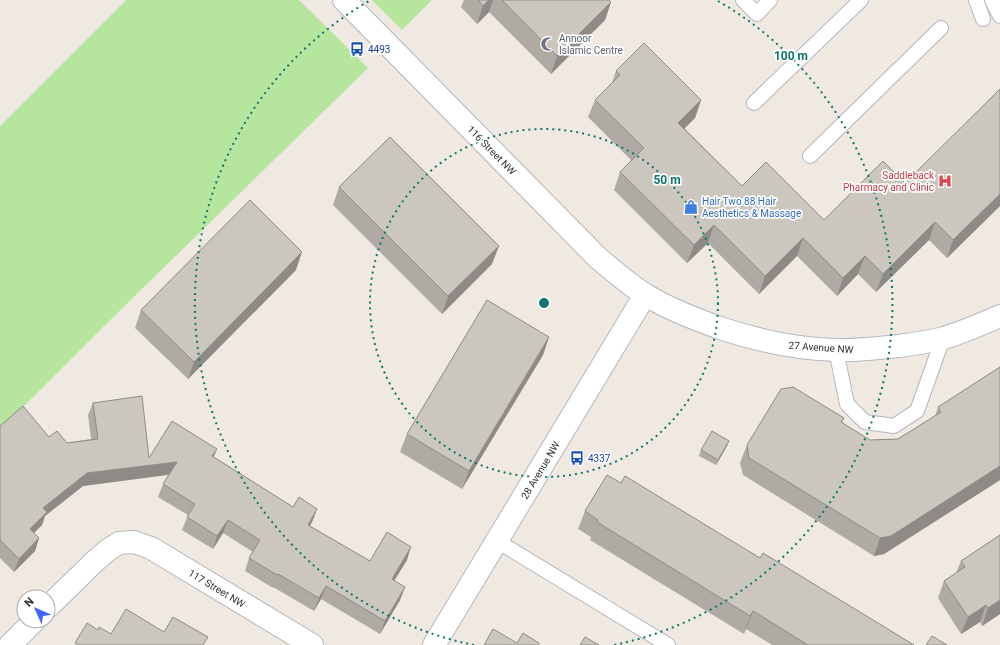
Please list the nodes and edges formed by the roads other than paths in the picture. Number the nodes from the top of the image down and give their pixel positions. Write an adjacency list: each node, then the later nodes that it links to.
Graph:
1 (344, 0): 12 (street, 116 Street NW)
2 (743, 0): 3 (lane)
3 (770, 0)
4 (861, 0): 10 (lane)
5 (976, 0): 8 (lane)
6 (992, 0): 7 (lane)
7 (1000, 16)
8 (983, 19)
9 (942, 28): 11 (lane)
10 (754, 103)
11 (810, 156)
12 (645, 295): 15 (street, 27 Avenue NW); 16 (street, 28 Avenue NW)
13 (1000, 316): 14 (street, 27 Avenue NW)
14 (943, 338): 15 (street, 27 Avenue NW); 15 (lane)
15 (836, 350)
16 (497, 541): 21 (street, 28 Avenue NW); 22 (lane)
17 (56, 599): 20 (street, 117 Street NW)
18 (26, 629): 19 (street)
19 (10, 645)
20 (312, 645)
21 (434, 645)
22 (668, 645)

